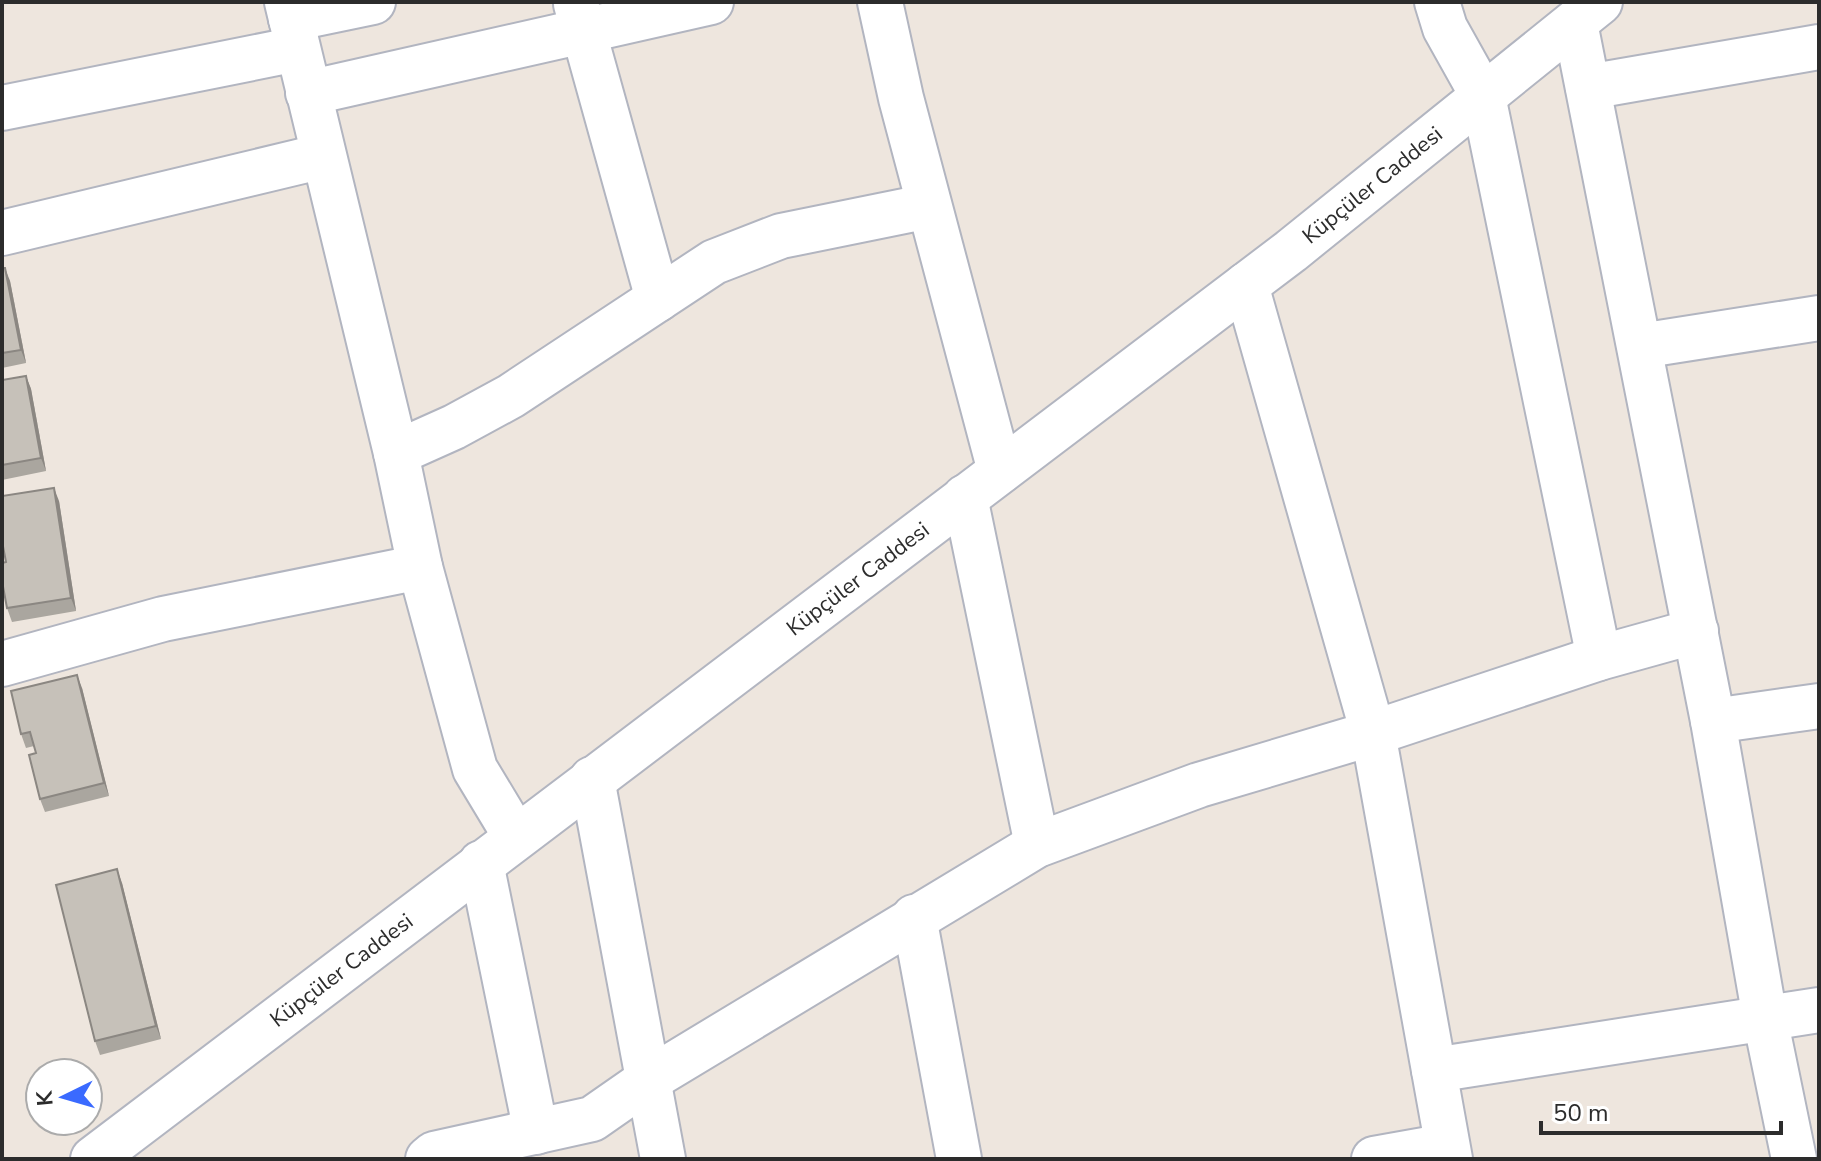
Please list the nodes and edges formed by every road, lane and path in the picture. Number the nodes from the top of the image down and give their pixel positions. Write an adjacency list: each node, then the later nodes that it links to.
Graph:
1 (373, 2): 7 (street)
2 (711, 2): 6 (street)
3 (880, 2): 14 (street)
4 (1437, 2): 11 (street)
5 (1587, 12): 9 (street); 11 (street, Küpçüler Caddesi)
6 (580, 16): 10 (street); 17 (street)
7 (292, 23): 10 (street); 12 (street)
8 (1819, 47): 9 (street)
9 (1588, 87): 19 (street)
10 (308, 93): 13 (street)
11 (1483, 96): 16 (street, Küpçüler Caddesi); 25 (street)
12 (2, 108)
13 (323, 156): 15 (street); 20 (street)
14 (929, 206): 17 (street); 21 (street)
15 (2, 233)
16 (1246, 285): 21 (street, Küpçüler Caddesi); 29 (street)
17 (658, 299): 20 (street)
18 (1819, 318): 19 (street)
19 (1640, 346): 24 (street)
20 (396, 453): 23 (street)
21 (1000, 471): 22 (street, Küpçüler Caddesi)
22 (965, 497): 30 (street, Küpçüler Caddesi); 32 (street)
23 (420, 567): 26 (street); 31 (street)
24 (1696, 631): 25 (street); 28 (street)
25 (1599, 658): 29 (street)
26 (2, 664)
27 (1819, 706): 28 (street)
28 (1713, 721): 36 (street)
29 (1373, 733): 32 (street); 37 (street)
30 (592, 779): 31 (street, Küpçüler Caddesi); 38 (street)
31 (516, 837): 33 (street, Küpçüler Caddesi)
32 (1037, 845): 34 (street)
33 (481, 863): 39 (street); 41 (street, Küpçüler Caddesi)
34 (914, 917): 38 (street); 44 (street)
35 (1819, 1010): 36 (street)
36 (1765, 1018): 37 (street); 46 (street)
37 (1434, 1070): 40 (street)
38 (648, 1080): 39 (street); 43 (street)
39 (536, 1132): 42 (street)
40 (1448, 1152): 45 (street)
41 (94, 1156)
42 (428, 1159)
43 (663, 1159)
44 (959, 1159)
45 (1374, 1159)
46 (1794, 1159)

